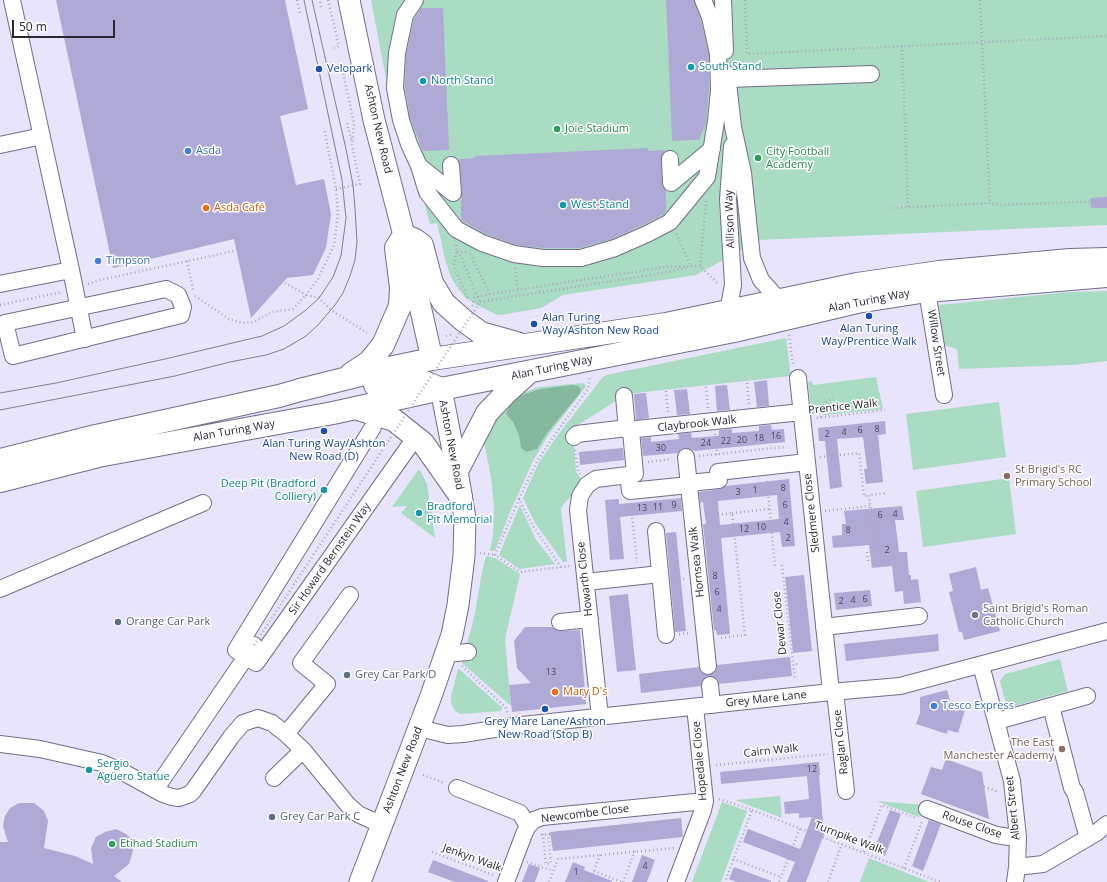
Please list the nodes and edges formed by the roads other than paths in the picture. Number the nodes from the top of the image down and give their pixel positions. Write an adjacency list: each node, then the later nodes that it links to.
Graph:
1 (12, 0): 9 (street)
2 (349, 0): 15 (main road, Ashton New Road)
3 (414, 0): 14 (street)
4 (703, 0): 11 (street)
5 (723, 0): 7 (street, Allison Way)
6 (871, 74): 7 (street)
7 (728, 79): 8 (street, Allison Way)
8 (733, 127): 22 (street, Allison Way); 23 (street, Allison Way)
9 (42, 136): 10 (street); 17 (street)
10 (0, 145)
11 (712, 148): 12 (street); 14 (street)
12 (670, 160)
13 (452, 165): 14 (street)
14 (419, 166)
15 (404, 235): 25 (highway); 27 (main road, Ashton New Road); 30 (highway)
16 (1107, 259): 22 (highway, Alan Turing Way)
17 (71, 270): 19 (street); 21 (street)
18 (1107, 276): 20 (highway, Alan Turing Way)
19 (0, 284)
20 (927, 291): 22 (highway, Alan Turing Way); 32 (street, Willow Street)
21 (78, 308): 24 (street); 24 (street); 24 (street)
22 (783, 310): 23 (highway, Alan Turing Way); 26 (highway, Alan Turing Way)
23 (728, 311): 25 (highway, Alan Turing Way)
24 (84, 340)
25 (526, 345): 27 (highway, Alan Turing Way)
26 (657, 346): 27 (highway); 28 (highway, Alan Turing Way)
27 (432, 359): 30 (highway, Alan Turing Way); 31 (highway, Ashton New Road)
28 (528, 373): 31 (highway, Alan Turing Way); 45 (highway)
29 (798, 378): 36 (street)
30 (340, 380): 33 (highway, Alan Turing Way)
31 (441, 390): 33 (highway); 35 (highway, Alan Turing Way); 45 (main road, Ashton New Road)
32 (944, 395)
33 (279, 396): 42 (highway, Alan Turing Way)
34 (624, 396): 38 (street)
35 (355, 409): 46 (highway, Alan Turing Way); 48 (highway)
36 (802, 416): 38 (street, Claybrook Walk); 43 (street)
37 (373, 427): 61 (street)
38 (629, 429): 39 (street, Claybrook Walk); 44 (street)
39 (574, 437)
40 (410, 445): 61 (street, Sir Howard Bernstein Way)
41 (686, 457): 47 (street, Hornsea Walk)
42 (0, 460)
43 (807, 460): 47 (street, Sledmere Close); 58 (street, Sledmere Close)
44 (631, 469): 47 (street); 52 (street, Howarth Close)
45 (457, 471): 48 (main road, Ashton New Road)
46 (0, 481)
47 (689, 484): 63 (street, Hornsea Walk)
48 (462, 501): 72 (main road, Ashton New Road)
49 (203, 503): 53 (street)
50 (656, 531): 51 (street)
51 (660, 578): 52 (street); 60 (street)
52 (586, 582): 56 (street, Howarth Close)
53 (0, 589)
54 (350, 595): 73 (street)
55 (919, 616): 58 (street)
56 (590, 619): 57 (street); 70 (street, Howarth Close)
57 (560, 622)
58 (824, 627): 65 (street, Sledmere Close)
59 (1107, 631): 62 (street, Grey Mare Lane)
60 (666, 635)
61 (250, 651): 78 (street)
62 (981, 665): 65 (street, Grey Mare Lane); 71 (street, Albert Street)
63 (708, 666)
64 (710, 685): 67 (street)
65 (833, 692): 67 (street, Grey Mare Lane); 79 (street, Raglan Close)
66 (1087, 696): 68 (street)
67 (712, 705): 69 (street, Grey Mare Lane)
68 (1051, 706): 71 (street); 86 (street)
69 (695, 707): 70 (street, Grey Mare Lane); 80 (street, Hopedale Close)
70 (600, 717): 72 (street, Grey Mare Lane)
71 (997, 721): 85 (street, Albert Street)
72 (419, 728): 83 (main road, Ashton New Road)
73 (286, 734): 75 (street); 78 (street)
74 (0, 744): 78 (street)
75 (303, 750): 76 (street); 83 (street)
76 (274, 778)
77 (457, 788): 84 (street)
78 (155, 790)
79 (846, 792)
80 (705, 798): 84 (street, Newcombe Close); 90 (street, Hopedale Close)
81 (925, 815): 85 (street, Rouse Close)
82 (1107, 824): 86 (street)
83 (382, 825): 89 (main road, Ashton New Road)
84 (537, 832): 88 (street, Newcombe Close)
85 (1018, 837): 87 (street, Albert Street)
86 (1088, 838): 87 (street)
87 (1016, 874)
88 (506, 881)
89 (360, 882)
90 (676, 882)

